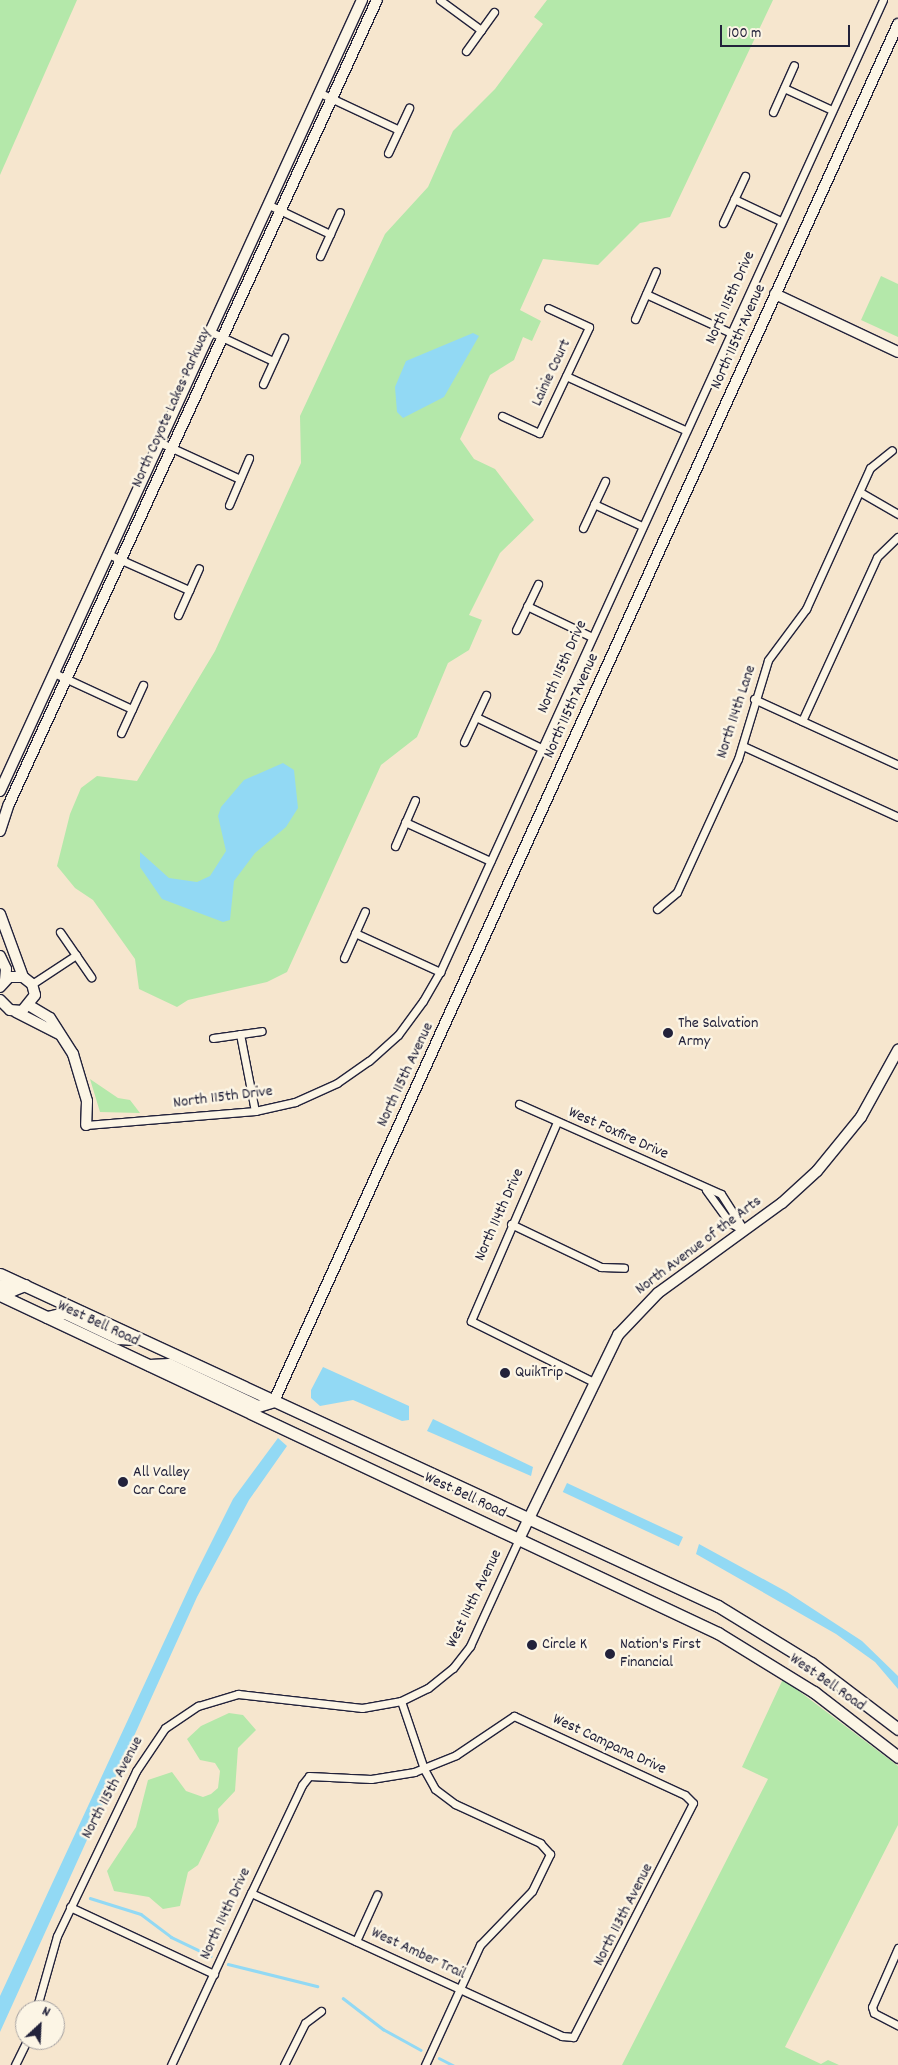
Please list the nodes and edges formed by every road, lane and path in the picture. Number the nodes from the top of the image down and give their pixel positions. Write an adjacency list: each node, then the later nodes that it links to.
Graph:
1 (362, 0): 11 (street, North Coyote Lakes Parkway)
2 (377, 0): 12 (street, North Coyote Lakes Parkway)
3 (440, 0): 7 (street)
4 (883, 0): 14 (street, North 115th Drive)
5 (494, 12): 7 (street)
6 (898, 24): 29 (street, North 115th Avenue)
7 (481, 30): 8 (street)
8 (466, 51)
9 (794, 65): 10 (street)
10 (784, 88): 14 (street); 15 (street)
11 (318, 92): 12 (street); 20 (street, North Coyote Lakes Parkway)
12 (330, 98): 16 (street); 21 (street, North Coyote Lakes Parkway)
13 (409, 108): 16 (street)
14 (832, 110): 23 (street, North 115th Drive)
15 (773, 112)
16 (399, 130): 17 (street)
17 (388, 153)
18 (745, 176): 19 (street)
19 (734, 199): 23 (street); 24 (street)
20 (267, 204): 21 (street); 32 (street, North Coyote Lakes Parkway)
21 (279, 210): 25 (street); 34 (street, North Coyote Lakes Parkway)
22 (340, 212): 25 (street)
23 (781, 221): 33 (street, North 115th Drive)
24 (723, 223)
25 (330, 234): 26 (street)
26 (320, 256)
27 (656, 271): 28 (street)
28 (646, 294): 31 (street); 33 (street)
29 (775, 294): 36 (street); 121 (street, North 115th Avenue)
30 (548, 308): 38 (street, Lainie Court)
31 (635, 319)
32 (209, 331): 34 (street); 42 (street, North Coyote Lakes Parkway)
33 (731, 333): 41 (street, North 115th Drive)
34 (221, 336): 37 (street); 43 (street, North Coyote Lakes Parkway)
35 (284, 338): 37 (street)
36 (898, 352)
37 (273, 361): 39 (street)
38 (566, 376): 40 (street, Lainie Court); 41 (street)
39 (263, 384)
40 (502, 416)
41 (685, 430): 52 (street, North 115th Drive)
42 (159, 442): 43 (street); 55 (street, North Coyote Lakes Parkway)
43 (171, 447): 46 (street); 56 (street, North Coyote Lakes Parkway)
44 (892, 450): 48 (street, North 114th Lane)
45 (249, 458): 46 (street)
46 (240, 479): 50 (street)
47 (605, 481): 49 (street)
48 (860, 492): 51 (street); 68 (street, North 114th Lane)
49 (594, 504): 52 (street); 53 (street)
50 (229, 505)
51 (898, 514)
52 (642, 526): 63 (street, North 115th Drive)
53 (584, 528)
54 (898, 537): 71 (street)
55 (108, 554): 56 (street); 64 (street, North Coyote Lakes Parkway)
56 (120, 559): 59 (street); 65 (street, North Coyote Lakes Parkway)
57 (199, 568): 59 (street)
58 (538, 584): 60 (street)
59 (189, 590): 61 (street)
60 (528, 606): 62 (street); 63 (street)
61 (178, 615)
62 (516, 630)
63 (592, 636): 75 (street, North 115th Drive)
64 (54, 673): 65 (street); 77 (street, North Coyote Lakes Parkway)
65 (66, 678): 69 (street); 81 (street, North Coyote Lakes Parkway)
66 (143, 685): 69 (street)
67 (486, 695): 70 (street)
68 (754, 699): 71 (street); 74 (street, North 114th Lane)
69 (132, 709): 72 (street)
70 (476, 717): 73 (street); 75 (street)
71 (802, 720): 76 (street)
72 (121, 733)
73 (464, 742)
74 (743, 746): 79 (street); 84 (street, North 114th Lane)
75 (541, 748): 83 (street, North 115th Drive)
76 (898, 765)
77 (0, 791)
78 (416, 800): 80 (street)
79 (898, 817)
80 (406, 822): 82 (street); 83 (street)
81 (0, 832)
82 (394, 846)
83 (490, 861): 92 (street, North 115th Drive)
84 (657, 909)
85 (365, 911): 88 (street)
86 (0, 914): 93 (street)
87 (60, 932): 89 (street)
88 (355, 933): 91 (street); 92 (street)
89 (76, 955): 94 (street); 96 (street)
90 (0, 956): 95 (street)
91 (344, 958)
92 (440, 972): 106 (street, North 115th Drive)
93 (23, 977): 95 (street); 96 (street)
94 (91, 977)
95 (2, 983)
96 (32, 984): 98 (street)
97 (1, 1004): 99 (street)
98 (30, 1006): 99 (street); 102 (street)
99 (16, 1012): 102 (street)
100 (262, 1031): 101 (street)
101 (240, 1034): 103 (street); 106 (street)
102 (62, 1035): 108 (street)
103 (213, 1038)
104 (898, 1050): 111 (street, North Avenue of the Arts)
105 (519, 1104): 107 (street, West Foxfire Drive)
106 (255, 1111): 108 (street, North 115th Drive)
107 (557, 1122): 109 (street, West Foxfire Drive); 110 (street, North 114th Drive)
108 (86, 1125)
109 (705, 1190): 111 (street, West Foxfire Drive); 111 (street, West Foxfire Drive)
110 (511, 1224): 112 (street); 120 (street, North 114th Drive)
111 (744, 1230): 120 (street, North Avenue of the Arts)
112 (624, 1268)
113 (0, 1274): 115 (main road, West Bell Road)
114 (0, 1285): 115 (main road)
115 (25, 1285): 118 (main road, West Bell Road)
116 (0, 1295): 117 (main road, West Bell Road)
117 (47, 1318): 118 (main road); 119 (main road, West Bell Road)
118 (141, 1339): 121 (main road, West Bell Road)
119 (147, 1365): 121 (main road); 123 (main road, West Bell Road)
120 (592, 1381): 122 (street, North Avenue of the Arts)
121 (274, 1401): 122 (main road, West Bell Road)
122 (530, 1516): 123 (street, North Avenue of the Arts); 125 (main road, West Bell Road)
123 (520, 1539): 124 (street, West 114th Avenue); 126 (main road, West Bell Road)
124 (401, 1701): 127 (street); 131 (street, North 115th Avenue)
125 (898, 1729)
126 (898, 1757)
127 (424, 1769): 128 (street, West Campana Drive); 129 (street, North 114th Drive); 135 (street)
128 (693, 1803): 139 (street, North 113th Avenue)
129 (251, 1893): 132 (street, West Amber Trail); 134 (street, North 114th Drive)
130 (377, 1895): 132 (street)
131 (70, 1907): 134 (street); 136 (street, North 115th Avenue)
132 (356, 1941): 135 (street, West Amber Trail)
133 (898, 1948): 138 (street)
134 (214, 1974): 143 (street, North 114th Drive)
135 (460, 1989): 139 (street, West Amber Trail); 141 (street)
136 (38, 2000)
137 (321, 2011): 144 (street)
138 (898, 2026)
139 (573, 2036)
140 (22, 2050): 142 (street)
141 (426, 2062)
142 (15, 2065)
143 (171, 2065)
144 (284, 2065)

